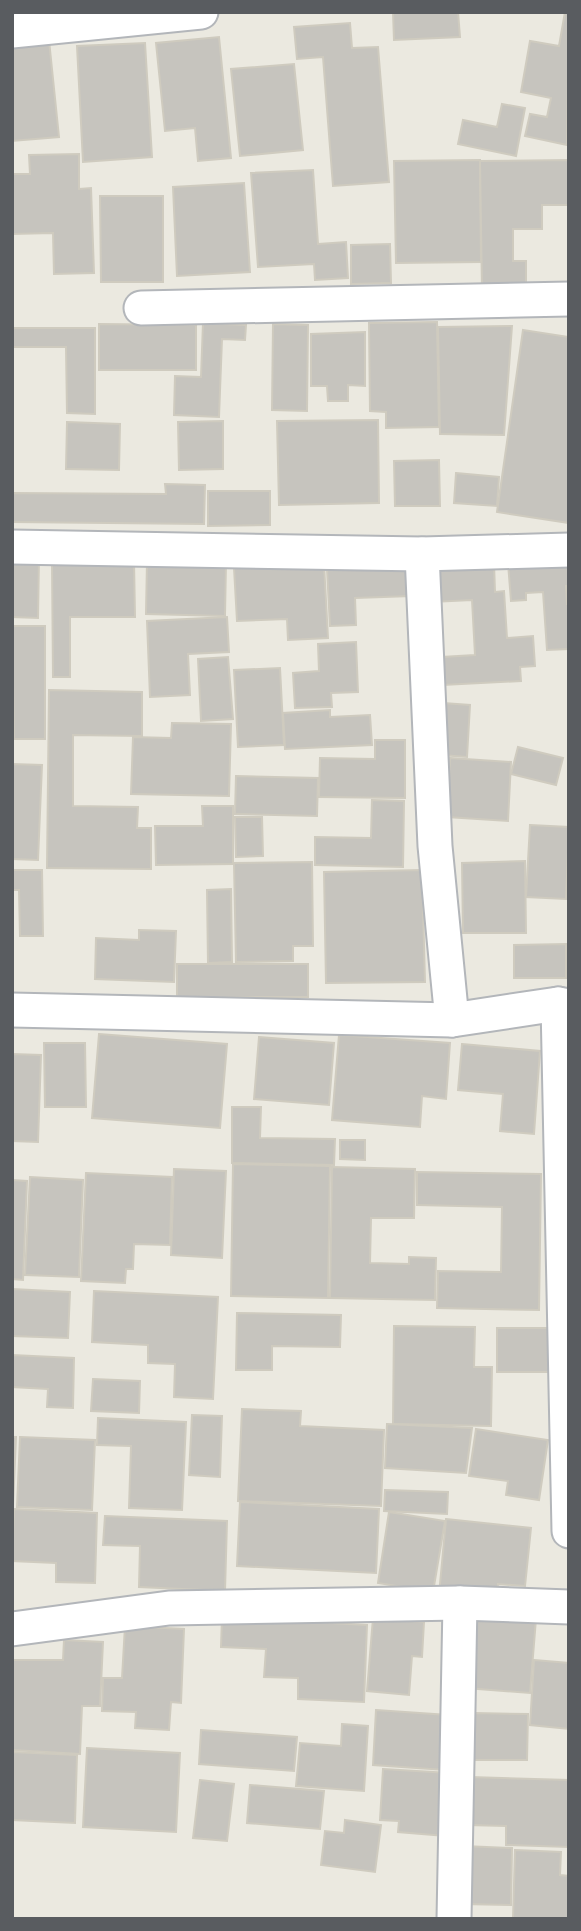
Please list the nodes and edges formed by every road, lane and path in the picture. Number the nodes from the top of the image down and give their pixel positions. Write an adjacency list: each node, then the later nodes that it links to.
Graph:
1 (201, 12): 2 (street)
2 (12, 31)
3 (569, 299): 4 (street)
4 (141, 308)
5 (12, 547): 7 (street)
6 (569, 550): 7 (street)
7 (422, 554): 10 (street)
8 (563, 1005): 10 (street); 11 (street)
9 (12, 1010): 10 (street)
10 (452, 1020)
11 (569, 1531)
12 (460, 1603): 13 (street); 14 (street); 15 (street)
13 (569, 1607)
14 (12, 1629)
15 (454, 1919)

